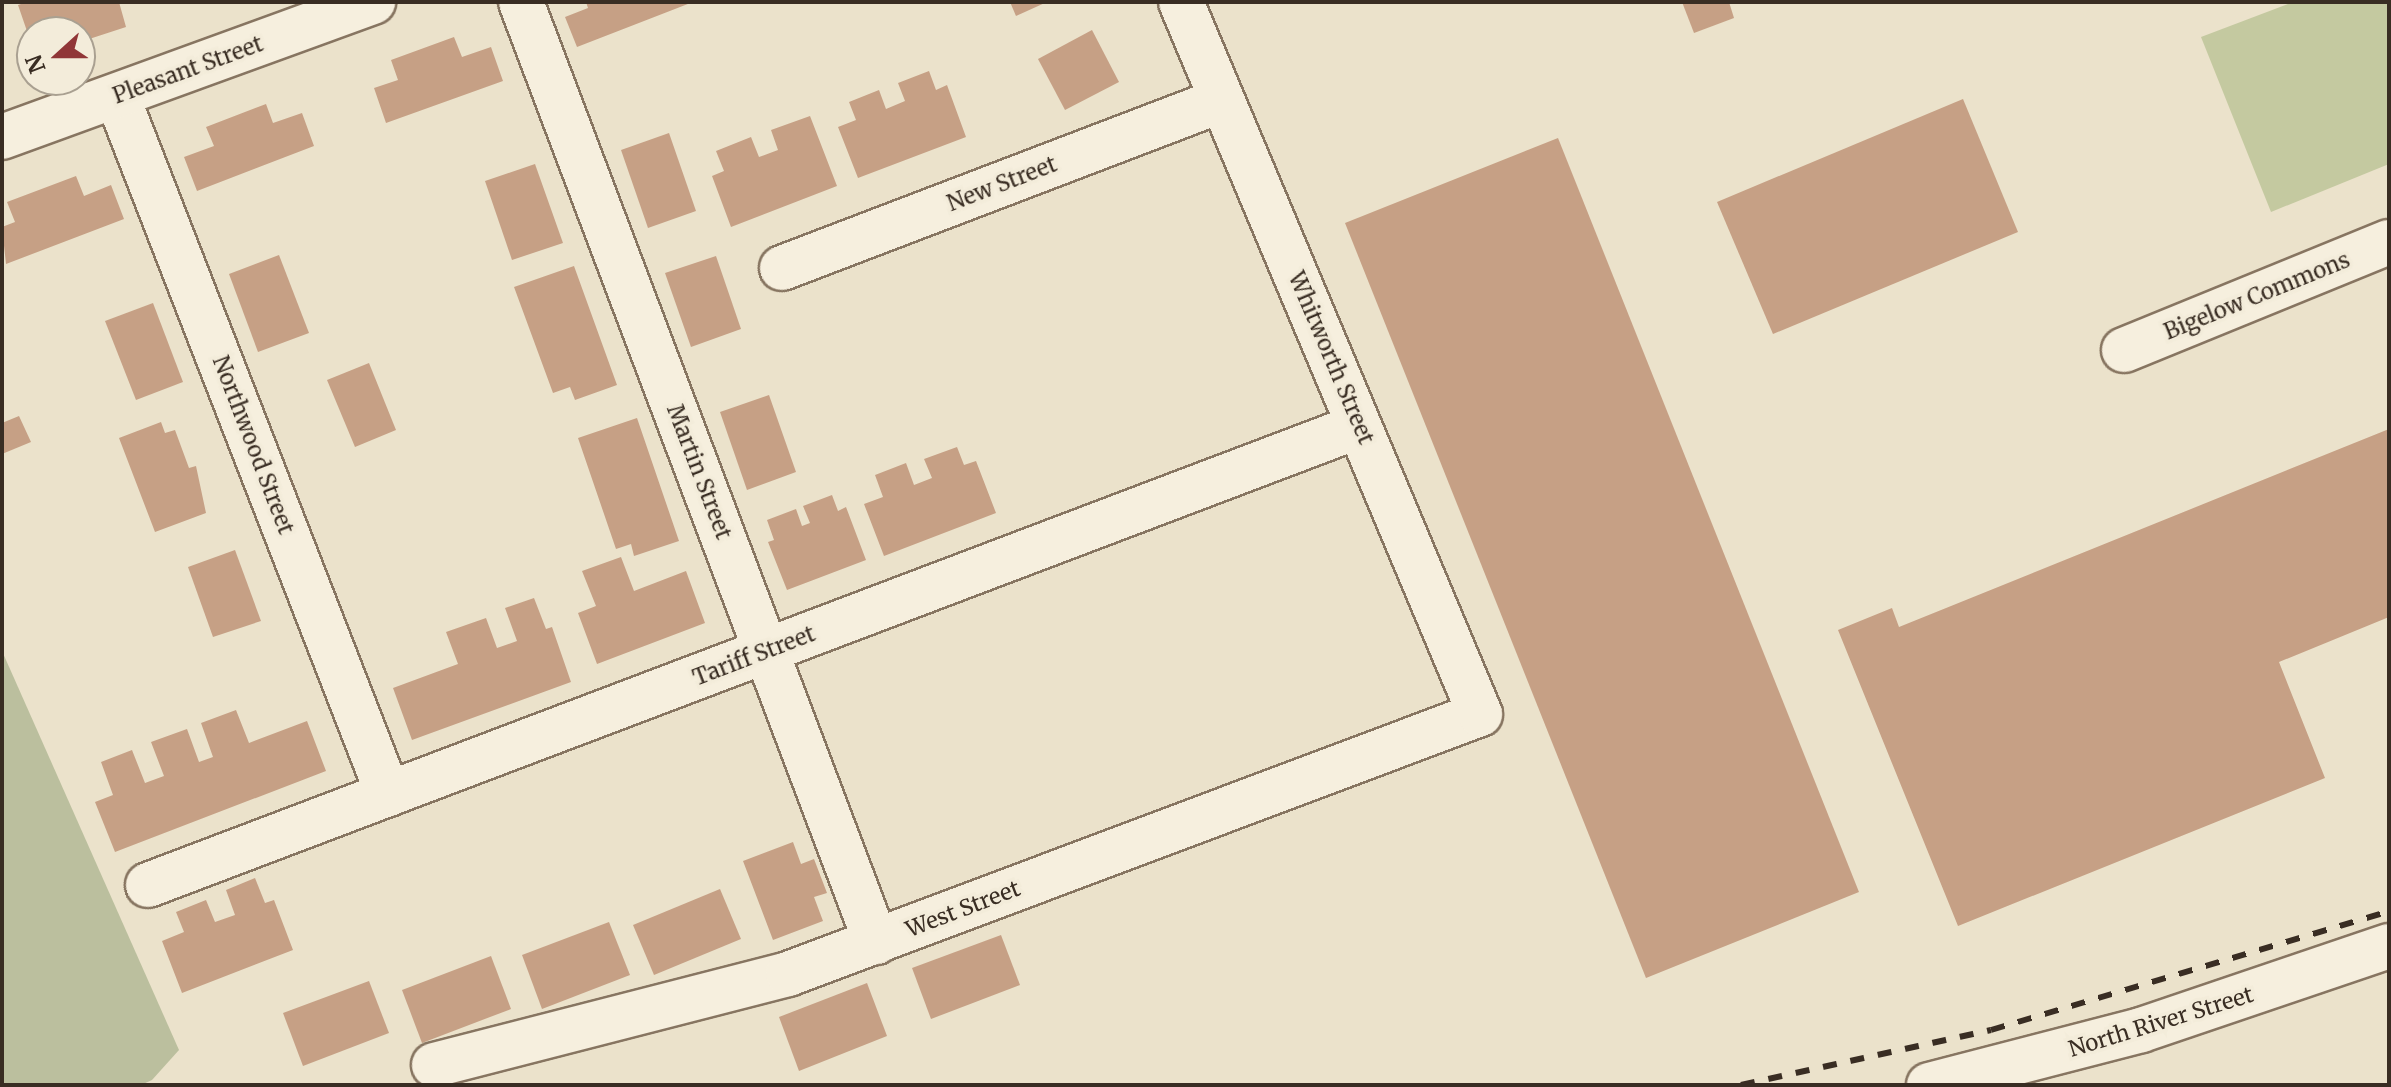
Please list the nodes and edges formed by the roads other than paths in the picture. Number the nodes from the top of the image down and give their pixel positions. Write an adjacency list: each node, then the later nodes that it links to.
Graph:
1 (373, 2): 4 (street, Pleasant Street)
2 (521, 2): 11 (street, Martin Street)
3 (1181, 2): 5 (street, Whitworth Street)
4 (117, 96): 6 (street, Pleasant Street); 13 (street, Northwood Street)
5 (1222, 100): 8 (street, New Street); 10 (street, Whitworth Street)
6 (2, 137)
7 (2389, 242): 9 (street, Bigelow Commons)
8 (782, 268)
9 (2124, 350)
10 (1359, 426): 11 (street, Tariff Street); 12 (street, Whitworth Street)
11 (767, 650): 13 (street, Tariff Street); 15 (street, Martin Street)
12 (1480, 714): 15 (street, West Street)
13 (388, 794): 14 (street, Tariff Street)
14 (148, 885)
15 (876, 942): 17 (street, West Street)
16 (2389, 946): 18 (street, North River Street)
17 (434, 1065)
18 (1929, 1085)

